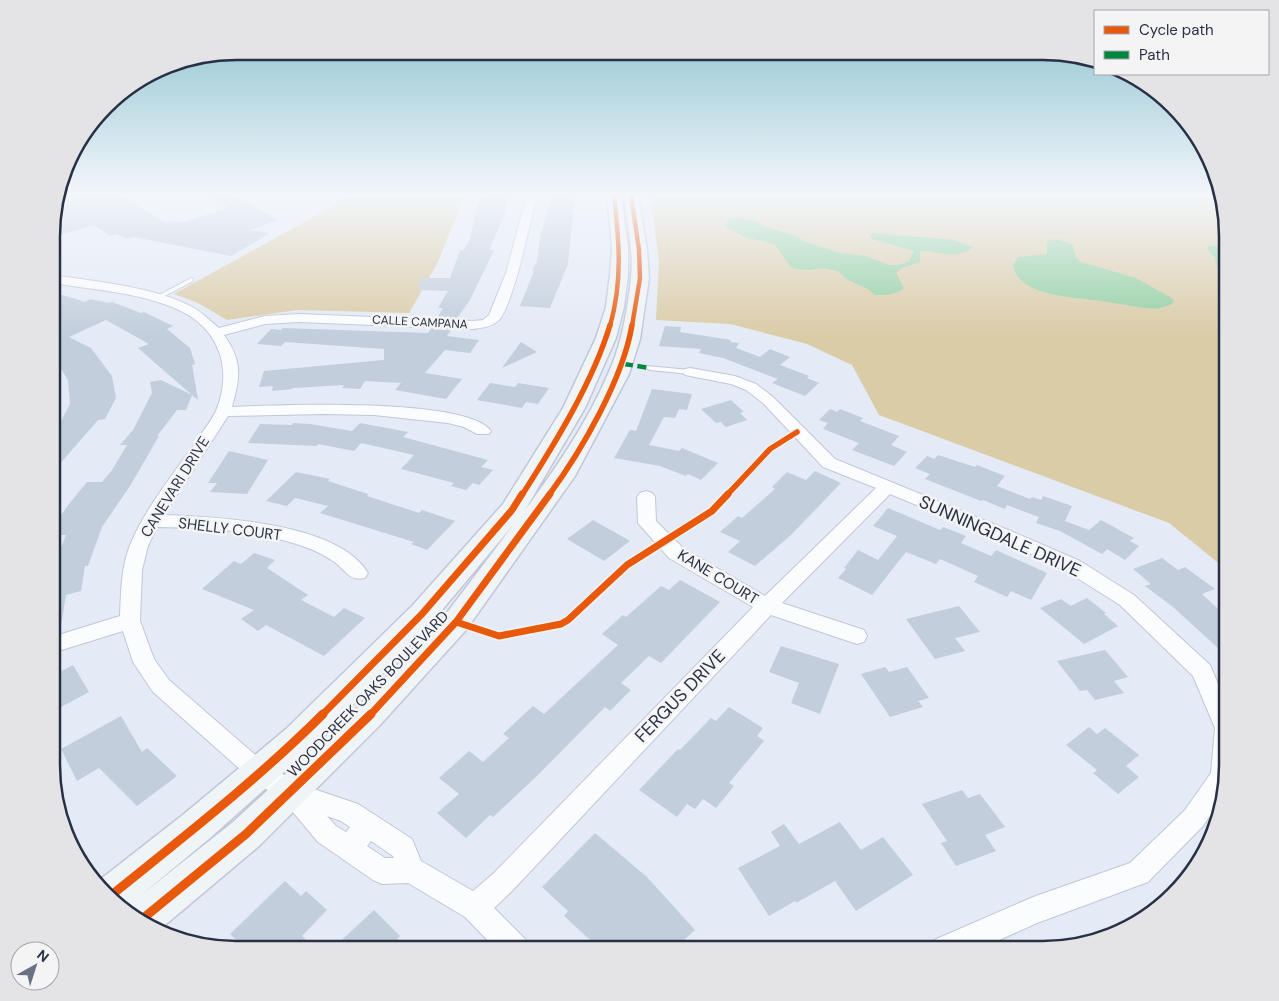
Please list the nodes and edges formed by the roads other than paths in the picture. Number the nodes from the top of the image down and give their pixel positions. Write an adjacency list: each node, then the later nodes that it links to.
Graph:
1 (520, 242): 7 (street, CALLE CAMPANA)
2 (619, 242): 21 (main road, WOODCREEK OAKS BOULEVARD)
3 (639, 242): 23 (main road, WOODCREEK OAKS BOULEVARD)
4 (60, 280): 6 (street, CANEVARI DRIVE)
5 (191, 280): 6 (lane)
6 (157, 298): 7 (street, CANEVARI DRIVE)
7 (216, 333): 10 (street, CANEVARI DRIVE)
8 (650, 368): 9 (lane)
9 (690, 372): 12 (street, SUNNINGDALE DRIVE)
10 (223, 412): 11 (street); 14 (street, CANEVARI DRIVE)
11 (483, 430)
12 (888, 487): 16 (street, FERGUS DRIVE); 20 (street, SUNNINGDALE DRIVE)
13 (646, 497): 16 (street, KANE COURT)
14 (151, 521): 15 (street, SHELLY COURT); 17 (street, CANEVARI DRIVE)
15 (358, 573)
16 (767, 606): 18 (street, KANE COURT); 28 (street, FERGUS DRIVE)
17 (130, 621): 19 (street); 21 (street, CANEVARI DRIVE)
18 (857, 636)
19 (60, 643)
20 (1219, 712)
21 (259, 772): 23 (street, CANEVARI DRIVE); 27 (main road, WOODCREEK OAKS BOULEVARD)
22 (1218, 784): 31 (street, SUNNINGDALE DRIVE)
23 (291, 792): 24 (street); 25 (street); 29 (main road, WOODCREEK OAKS BOULEVARD)
24 (369, 825): 25 (street); 26 (street)
25 (348, 848): 26 (street)
26 (411, 870): 28 (street)
27 (115, 892)
28 (475, 907): 30 (street)
29 (146, 916)
30 (507, 941)
31 (965, 941)

